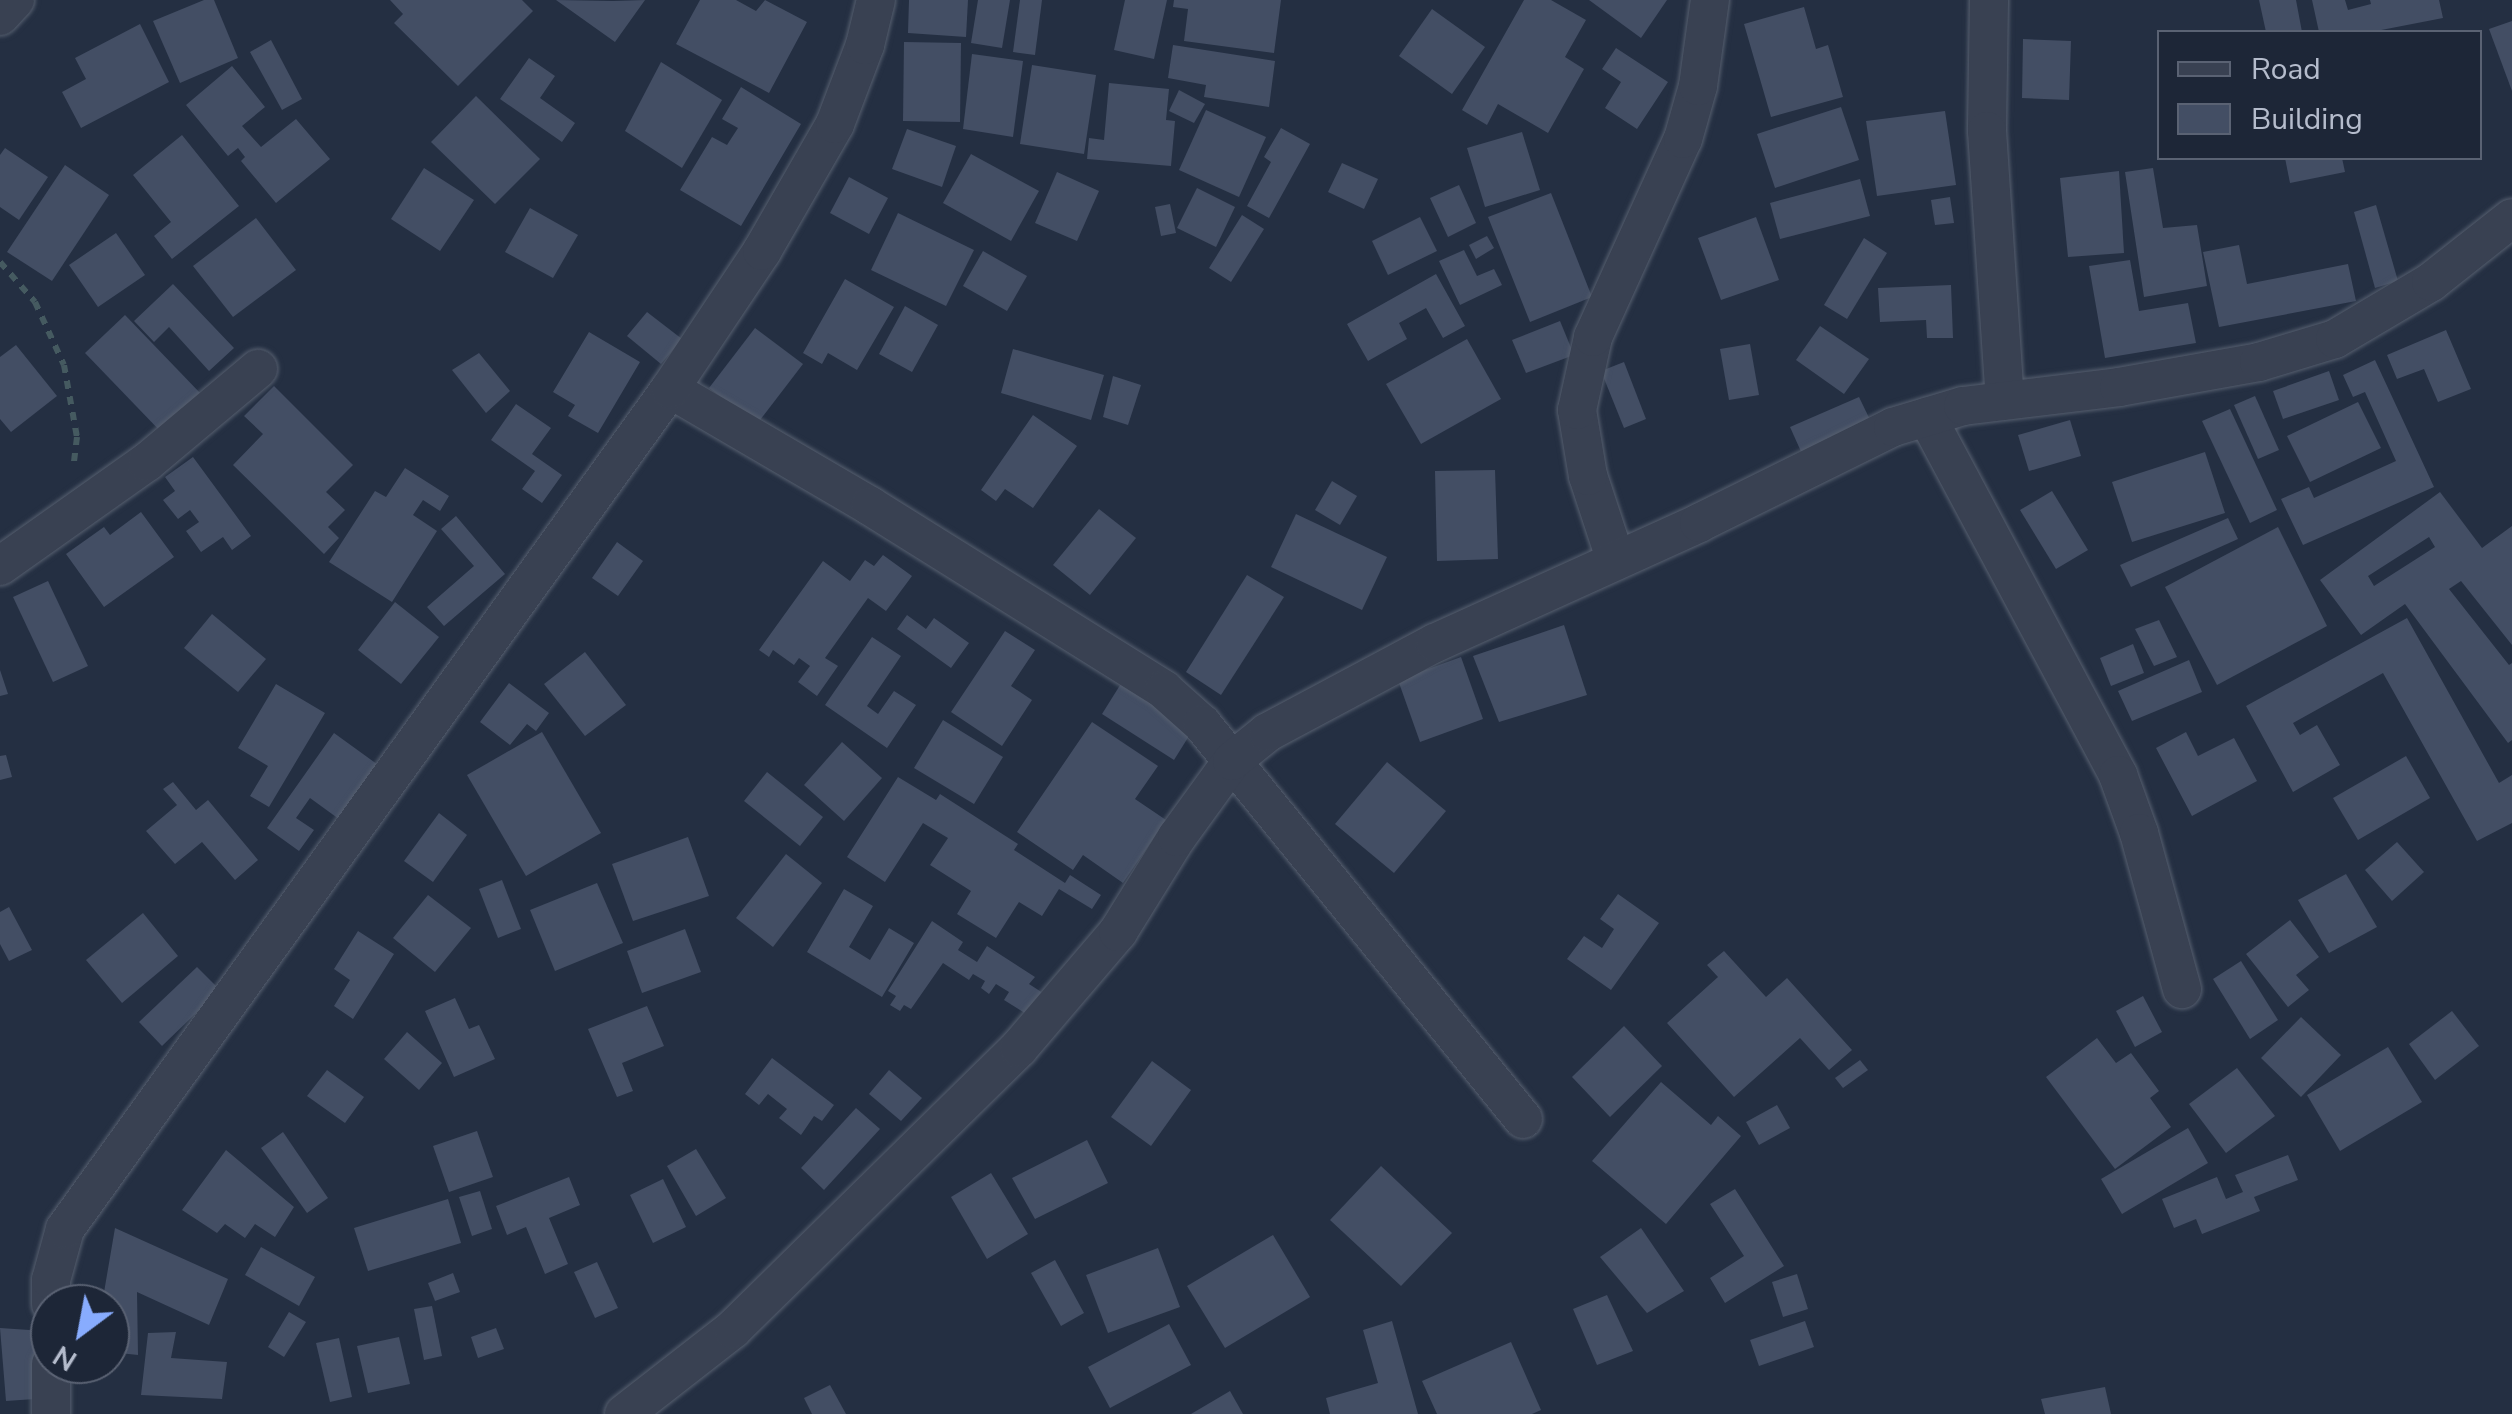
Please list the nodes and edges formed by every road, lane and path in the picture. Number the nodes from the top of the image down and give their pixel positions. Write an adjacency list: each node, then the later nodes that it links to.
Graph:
1 (15, 0): 5 (street)
2 (876, 0): 9 (street)
3 (1710, 0): 13 (street)
4 (1989, 0): 10 (street)
5 (0, 16)
6 (2512, 218): 10 (street)
7 (0, 262): 12 (path)
8 (258, 369): 12 (street)
9 (670, 388): 15 (street); 18 (street)
10 (2005, 400): 11 (street)
11 (1927, 416): 13 (street); 16 (street)
12 (67, 519): 14 (street)
13 (1615, 558): 15 (street)
14 (0, 566)
15 (1232, 760): 17 (street); 21 (street)
16 (2182, 989)
17 (1523, 1119)
18 (51, 1284)
19 (51, 1384): 20 (street)
20 (51, 1414)
21 (624, 1414)

